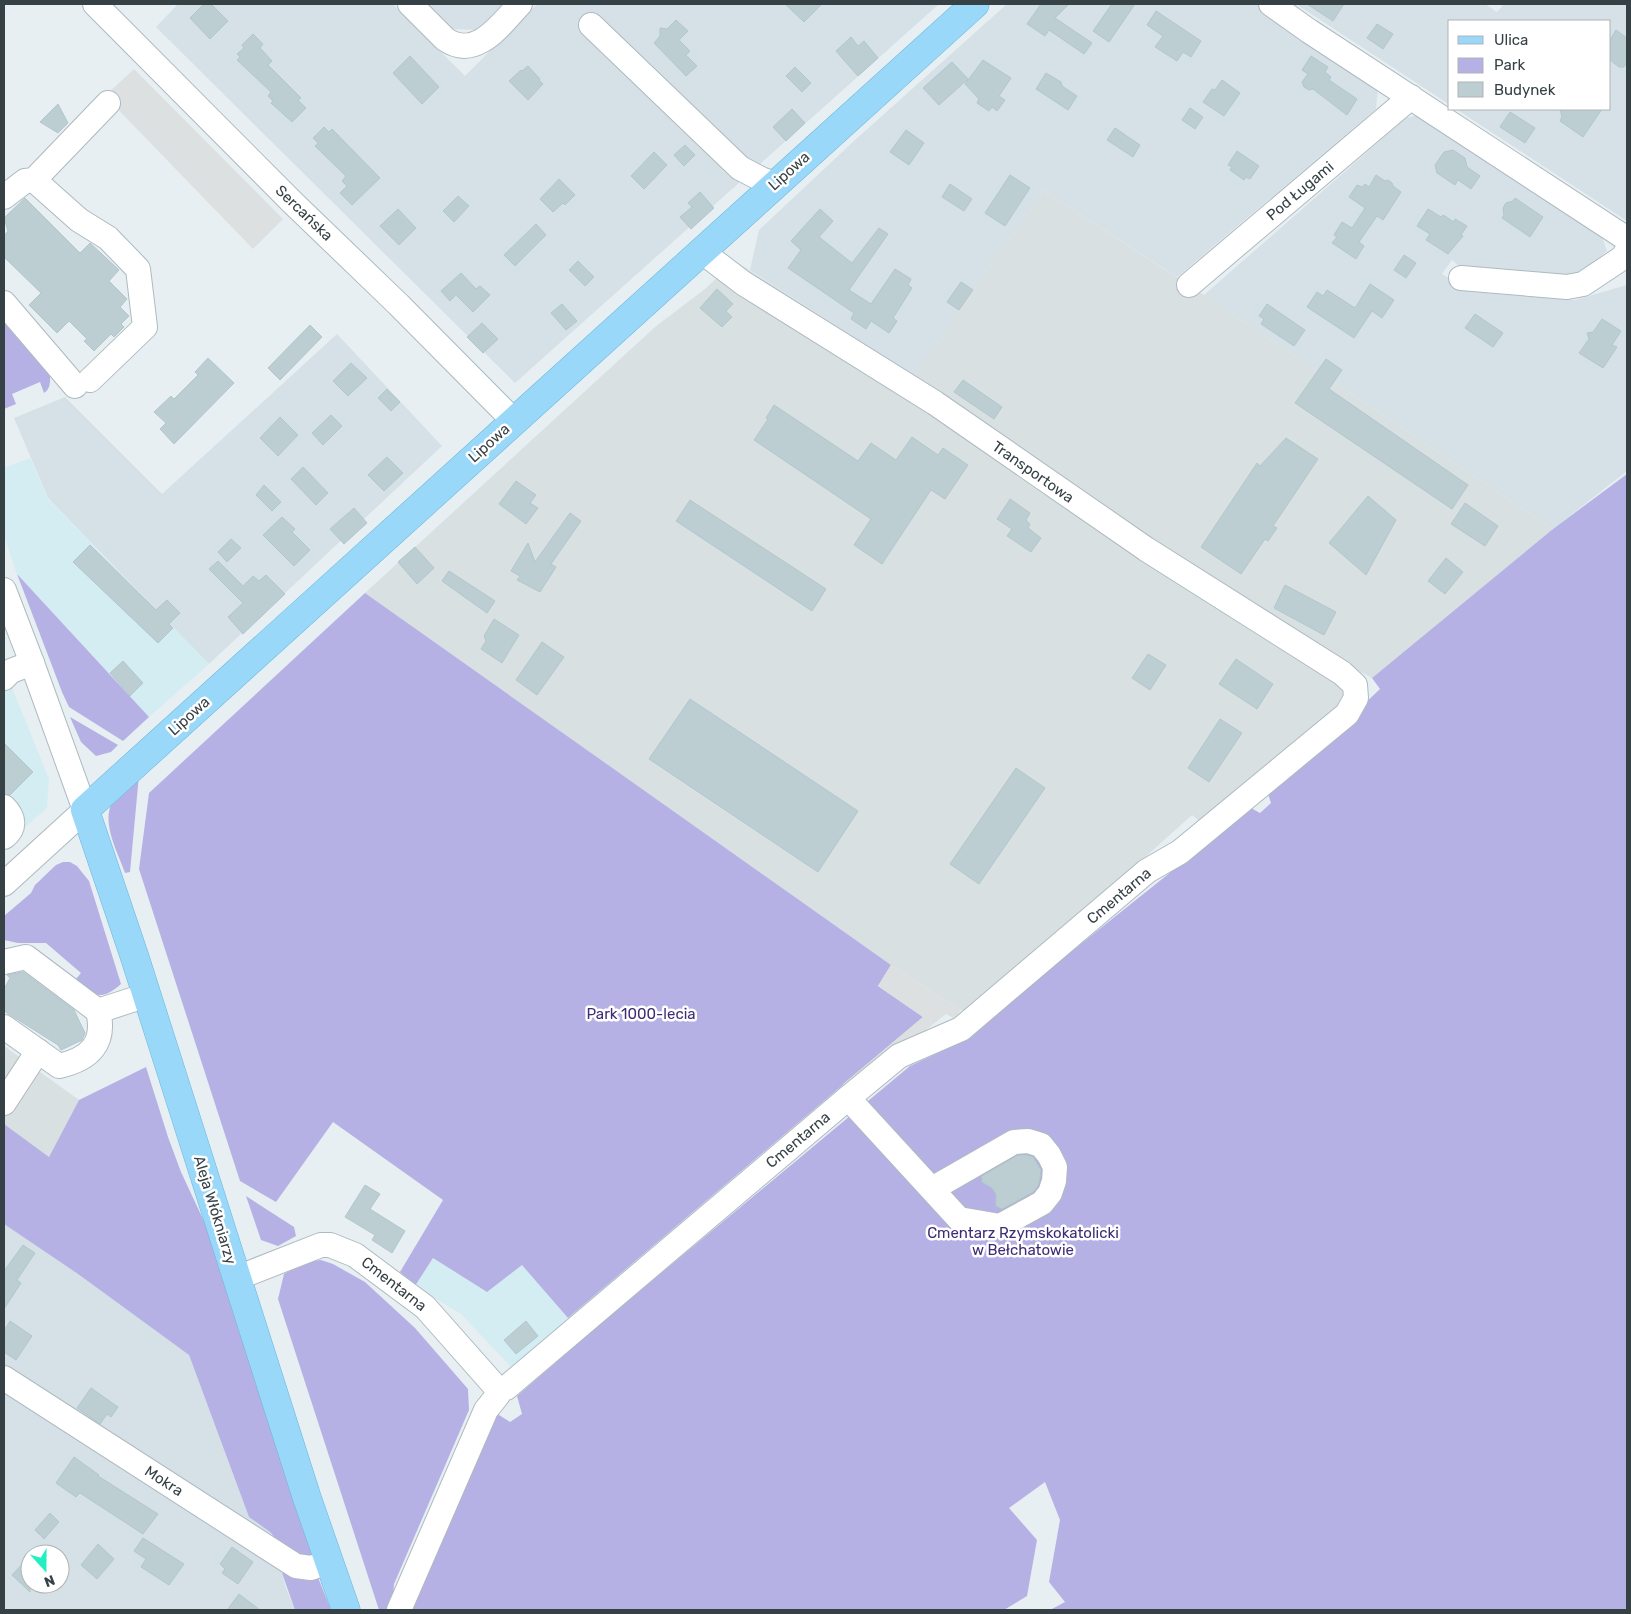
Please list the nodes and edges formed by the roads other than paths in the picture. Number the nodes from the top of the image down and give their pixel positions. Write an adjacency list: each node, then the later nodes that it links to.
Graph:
1 (95, 4): 18 (street, Sercańska)
2 (410, 4): 3 (street)
3 (520, 4)
4 (975, 4): 10 (main road, Lipowa)
5 (1271, 4): 7 (street)
6 (592, 25): 10 (street)
7 (1411, 97): 12 (street); 16 (street, Pod Ługami)
8 (108, 103): 9 (street)
9 (34, 180): 11 (street); 17 (street)
10 (774, 184): 13 (main road, Lipowa)
11 (4, 197)
12 (1627, 239)
13 (701, 251): 18 (main road, Lipowa); 22 (street, Transportowa)
14 (1627, 251): 15 (street)
15 (1461, 278)
16 (1189, 285)
17 (4, 303)
18 (514, 421): 24 (main road, Lipowa)
19 (4, 591): 20 (street)
20 (32, 663): 21 (street); 24 (street)
21 (4, 678)
22 (1356, 698): 32 (street, Cmentarna)
23 (4, 807): 25 (street)
24 (85, 810): 26 (street, Lipowa); 28 (main road, Aleja Włókniarzy)
25 (4, 837)
26 (4, 884)
27 (4, 962): 29 (street)
28 (147, 995): 29 (street); 35 (main road, Aleja Włókniarzy)
29 (98, 1011): 31 (street)
30 (4, 1027): 31 (street)
31 (38, 1050): 33 (street)
32 (848, 1098): 34 (street); 37 (street, Cmentarna)
33 (4, 1103)
34 (932, 1189): 34 (street)
35 (236, 1278): 37 (street, Cmentarna); 38 (main road, Aleja Włókniarzy)
36 (4, 1378): 38 (street, Mokra)
37 (499, 1390): 40 (street)
38 (328, 1562): 39 (main road, Aleja Włókniarzy)
39 (346, 1610)
40 (399, 1610)

